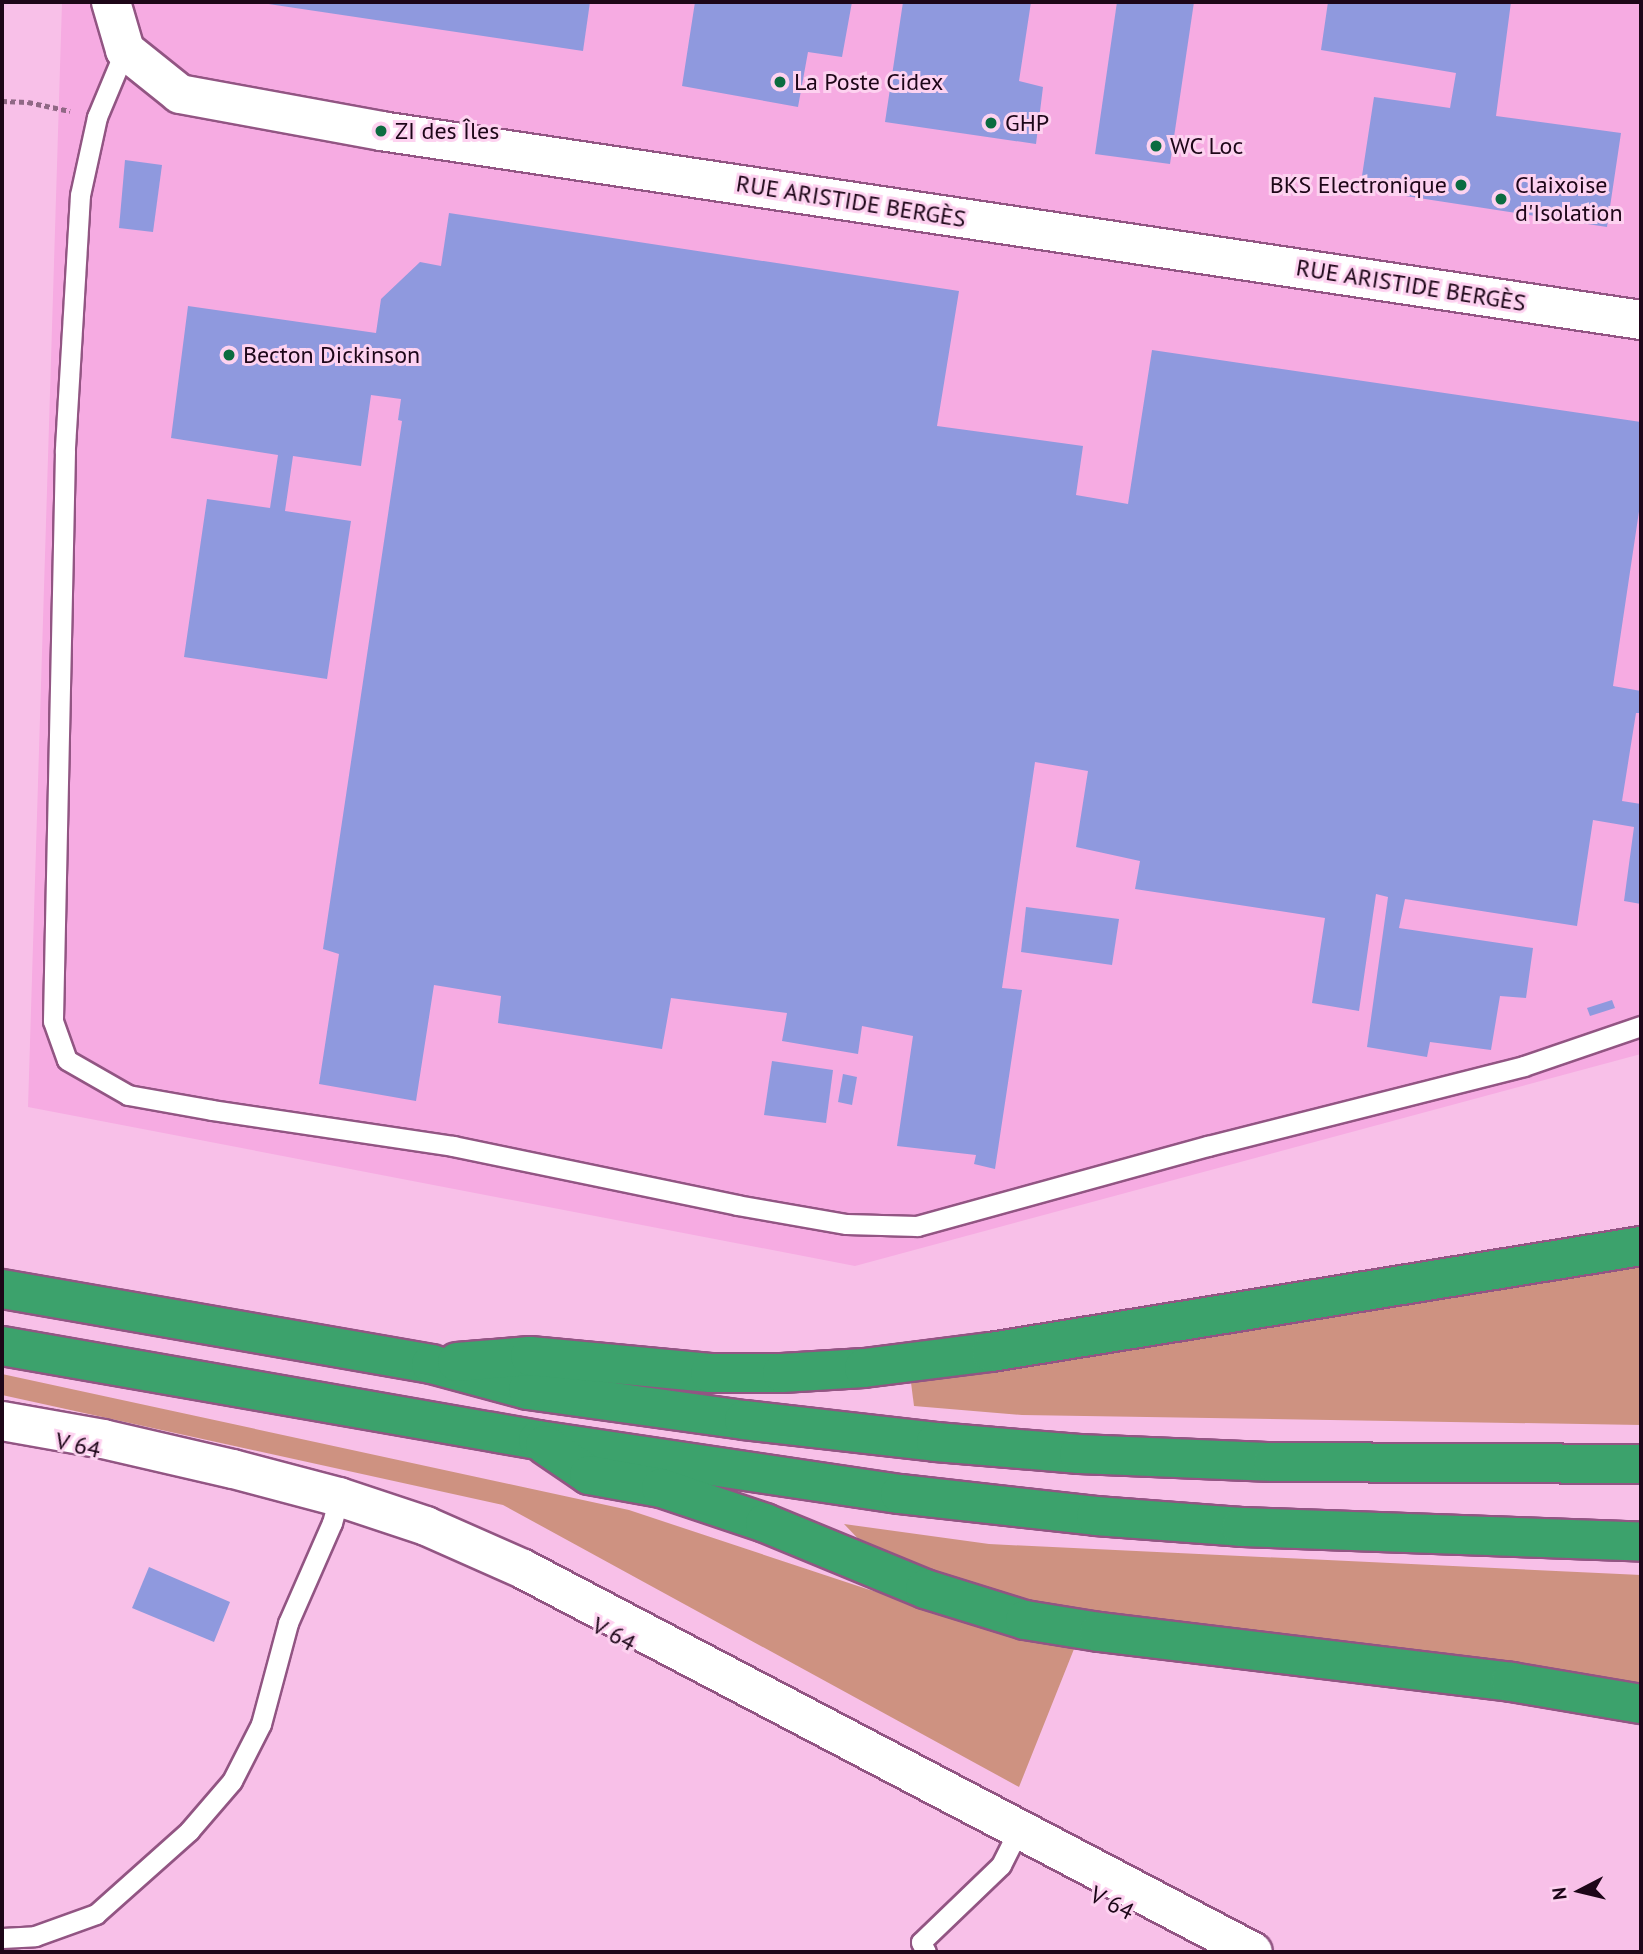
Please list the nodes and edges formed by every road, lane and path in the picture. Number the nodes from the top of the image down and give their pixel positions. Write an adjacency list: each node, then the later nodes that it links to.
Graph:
1 (111, 2): 2 (street)
2 (125, 50): 4 (lane); 5 (street, RUE ARISTIDE BERGÈS)
3 (2, 101): 4 (path)
4 (97, 117): 6 (lane)
5 (1641, 320)
6 (1641, 1026)
7 (1641, 1246): 10 (highway)
8 (2, 1289): 10 (highway)
9 (2, 1346): 12 (highway)
10 (431, 1364): 13 (highway)
11 (2, 1421): 14 (street)
12 (538, 1440): 15 (highway); 16 (highway)
13 (1641, 1464)
14 (339, 1497): 17 (street); 18 (lane)
15 (1641, 1542)
16 (1641, 1704)
17 (1019, 1829): 19 (lane); 20 (street)
18 (2, 1938)
19 (926, 1952)
20 (1253, 1952)

